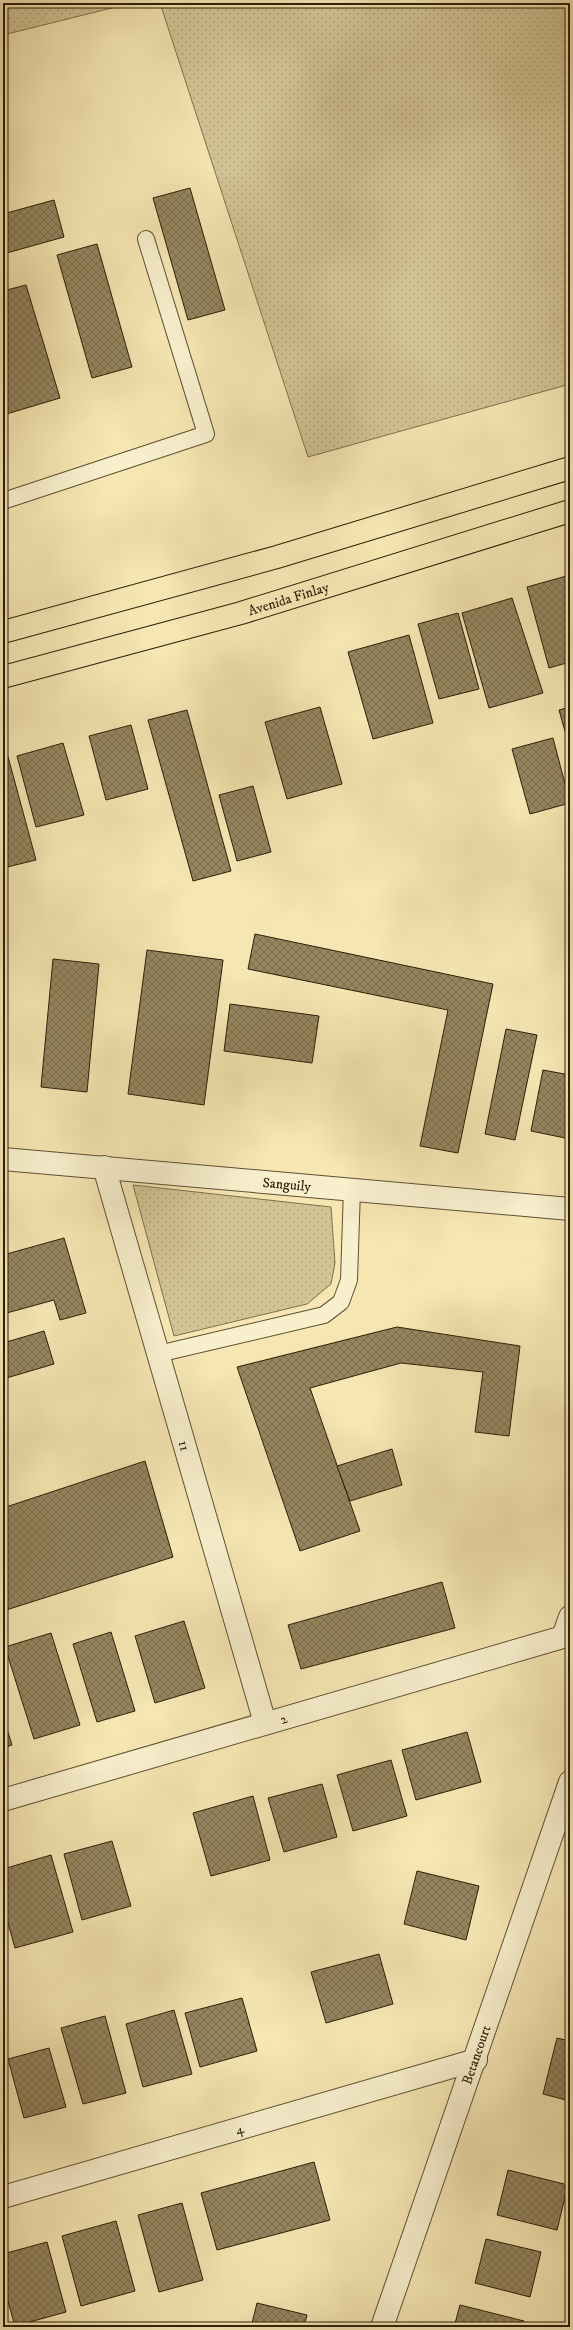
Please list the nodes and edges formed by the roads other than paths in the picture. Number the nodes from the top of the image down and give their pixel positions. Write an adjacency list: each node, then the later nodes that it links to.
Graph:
1 (146, 239): 3 (lane)
2 (570, 468): 5 (main road)
3 (3, 501)
4 (570, 511): 6 (main road, Avenida Finlay)
5 (3, 632)
6 (3, 677)
7 (3, 1159): 8 (street, Sanguily)
8 (104, 1167): 9 (street, Sanguily); 11 (street, 11)
9 (352, 1189): 10 (street, Sanguily); 11 (lane)
10 (570, 1209)
11 (158, 1354): 13 (street, 11)
12 (568, 1632): 13 (street, 2)
13 (266, 1723): 15 (street, 2)
14 (570, 1782): 16 (street, Betancourt)
15 (3, 1800)
16 (476, 2060): 17 (street, 4); 18 (street, Betancourt)
17 (3, 2197)
18 (382, 2327)

